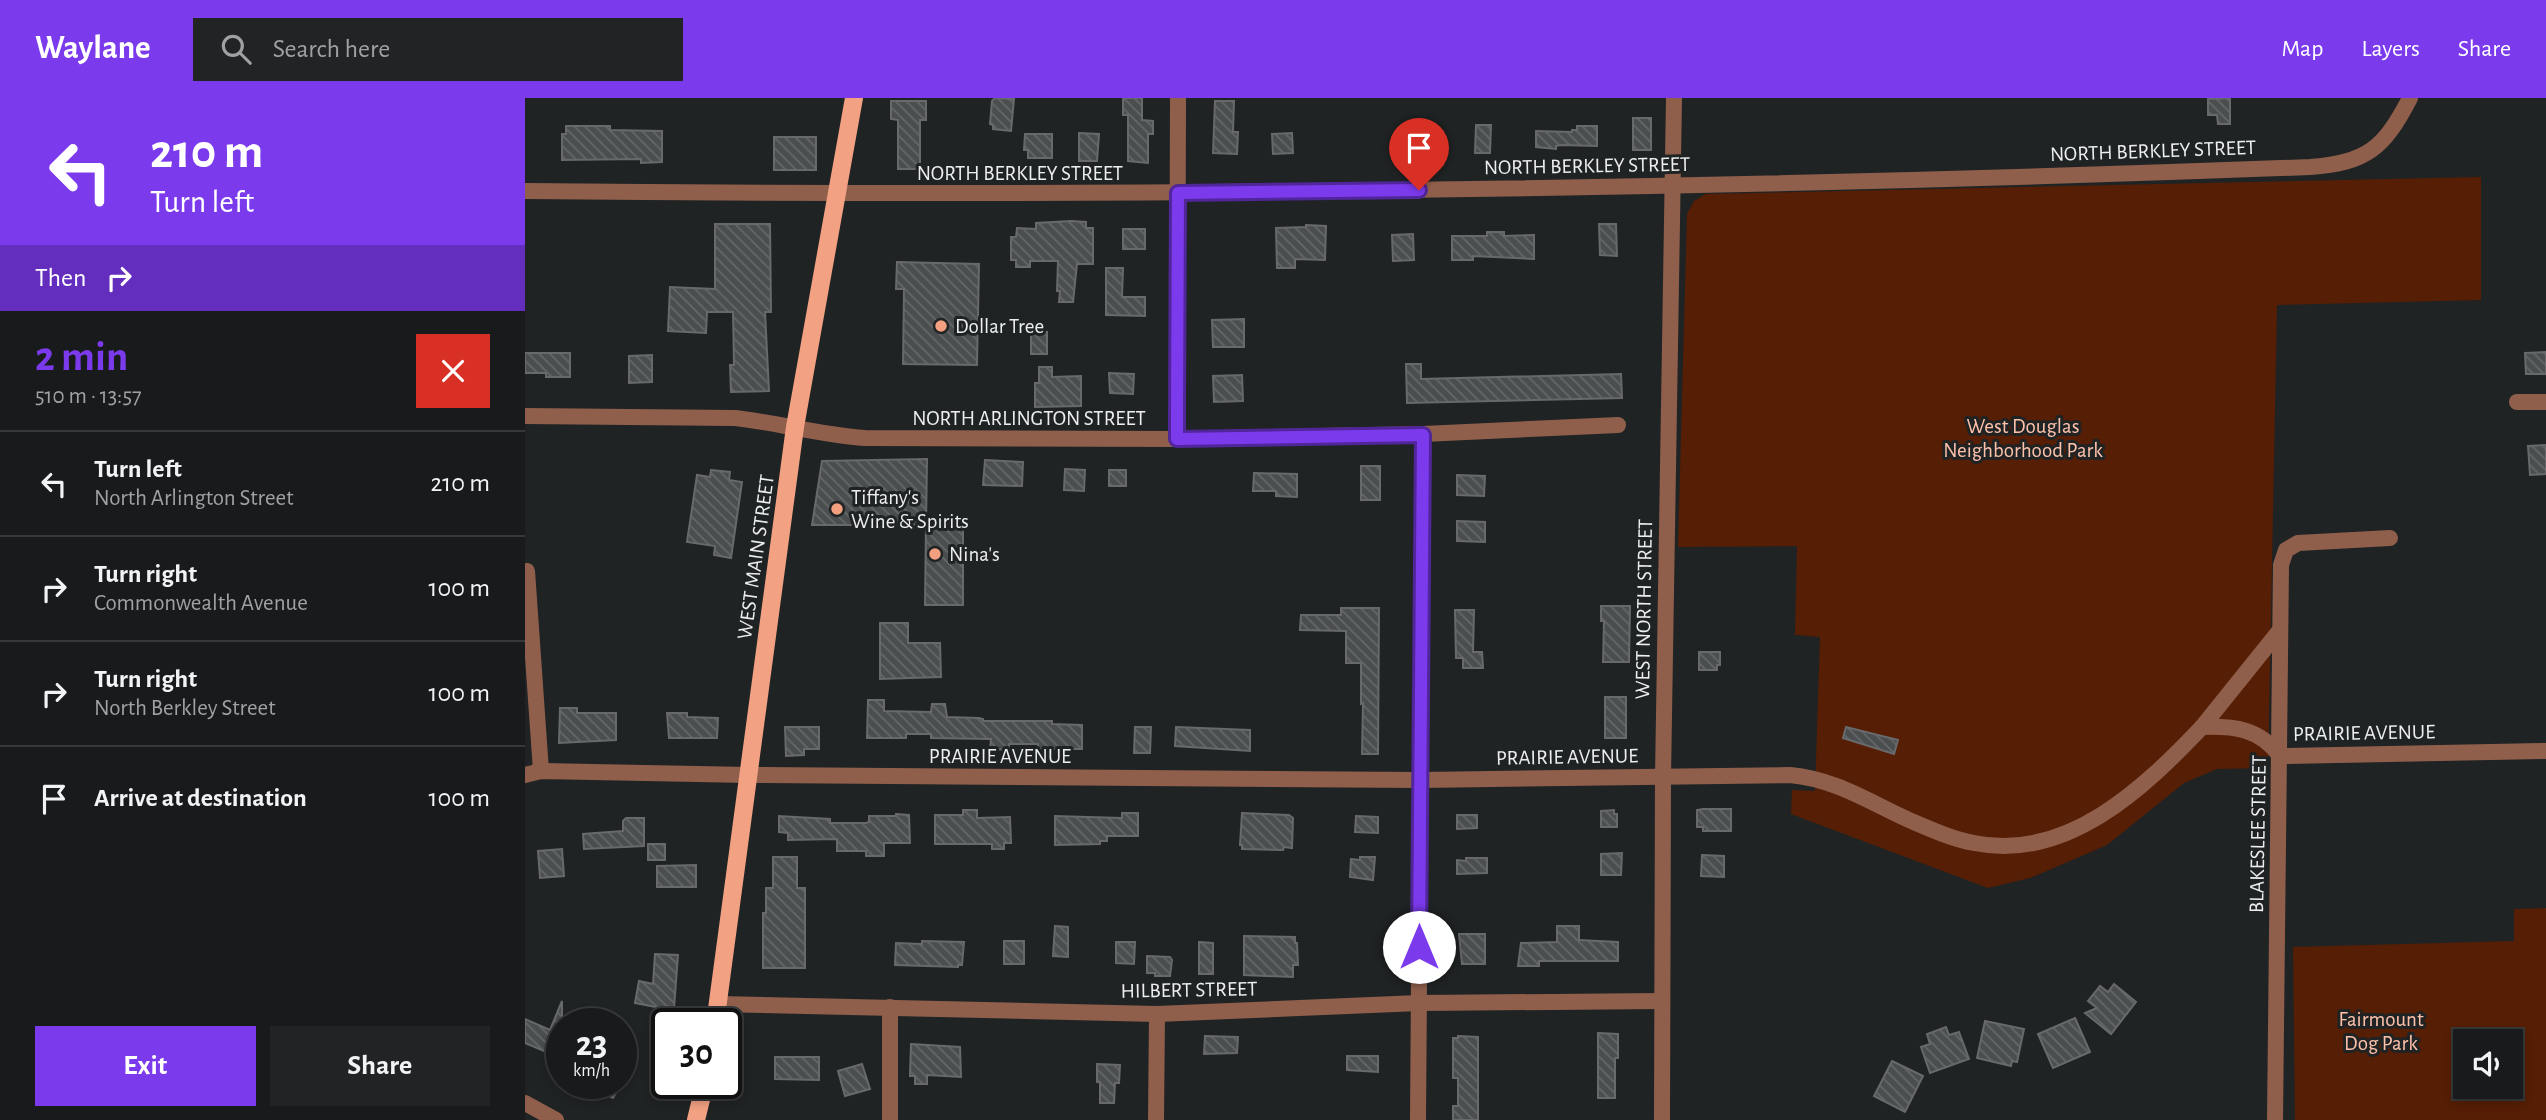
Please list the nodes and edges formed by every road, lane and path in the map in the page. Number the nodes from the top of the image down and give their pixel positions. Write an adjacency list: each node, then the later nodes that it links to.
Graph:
1 (854, 98): 8 (main road, WEST MAIN STREET)
2 (1178, 98): 7 (street)
3 (1674, 98): 5 (street, WEST NORTH STREET)
4 (2410, 98): 5 (street, NORTH BERKLEY STREET)
5 (1673, 186): 7 (street, NORTH BERKLEY STREET); 24 (street, WEST NORTH STREET)
6 (525, 191): 8 (street, NORTH BERKLEY STREET)
7 (1178, 193): 8 (street, NORTH BERKLEY STREET); 15 (street)
8 (837, 194): 13 (main road, WEST MAIN STREET)
9 (2517, 402): 10 (street)
10 (2546, 402)
11 (525, 416): 13 (street, NORTH ARLINGTON STREET)
12 (1618, 425): 14 (street, NORTH ARLINGTON STREET)
13 (796, 427): 15 (street, NORTH ARLINGTON STREET); 23 (main road, WEST MAIN STREET)
14 (1423, 435): 15 (street, NORTH ARLINGTON STREET); 25 (street)
15 (1177, 439)
16 (2390, 538): 18 (street, BLAKESLEE STREET)
17 (527, 571): 22 (street)
18 (2280, 630): 19 (street); 21 (street, BLAKESLEE STREET)
19 (2202, 727): 21 (street, PRAIRIE AVENUE); 24 (street, PRAIRIE AVENUE)
20 (2546, 751): 21 (street, PRAIRIE AVENUE)
21 (2280, 755): 40 (street, BLAKESLEE STREET)
22 (533, 773): 23 (street, PRAIRIE AVENUE)
23 (749, 775): 25 (street, PRAIRIE AVENUE); 28 (main road, WEST MAIN STREET)
24 (1663, 777): 25 (street, PRAIRIE AVENUE); 26 (street, WEST NORTH STREET)
25 (1420, 780): 27 (street)
26 (1662, 1001): 27 (street, HILBERT STREET); 39 (street, WEST NORTH STREET)
27 (1419, 1003): 31 (street, HILBERT STREET); 38 (street)
28 (718, 1004): 29 (street, HILBERT STREET); 30 (main road, WEST MAIN STREET)
29 (890, 1007): 31 (street, HILBERT STREET); 36 (street)
30 (717, 1008)
31 (1157, 1014): 37 (street)
32 (701, 1099): 35 (main road)
33 (526, 1107): 34 (street)
34 (556, 1120)
35 (696, 1120)
36 (890, 1120)
37 (1156, 1120)
38 (1418, 1120)
39 (1662, 1120)
40 (2276, 1120)

